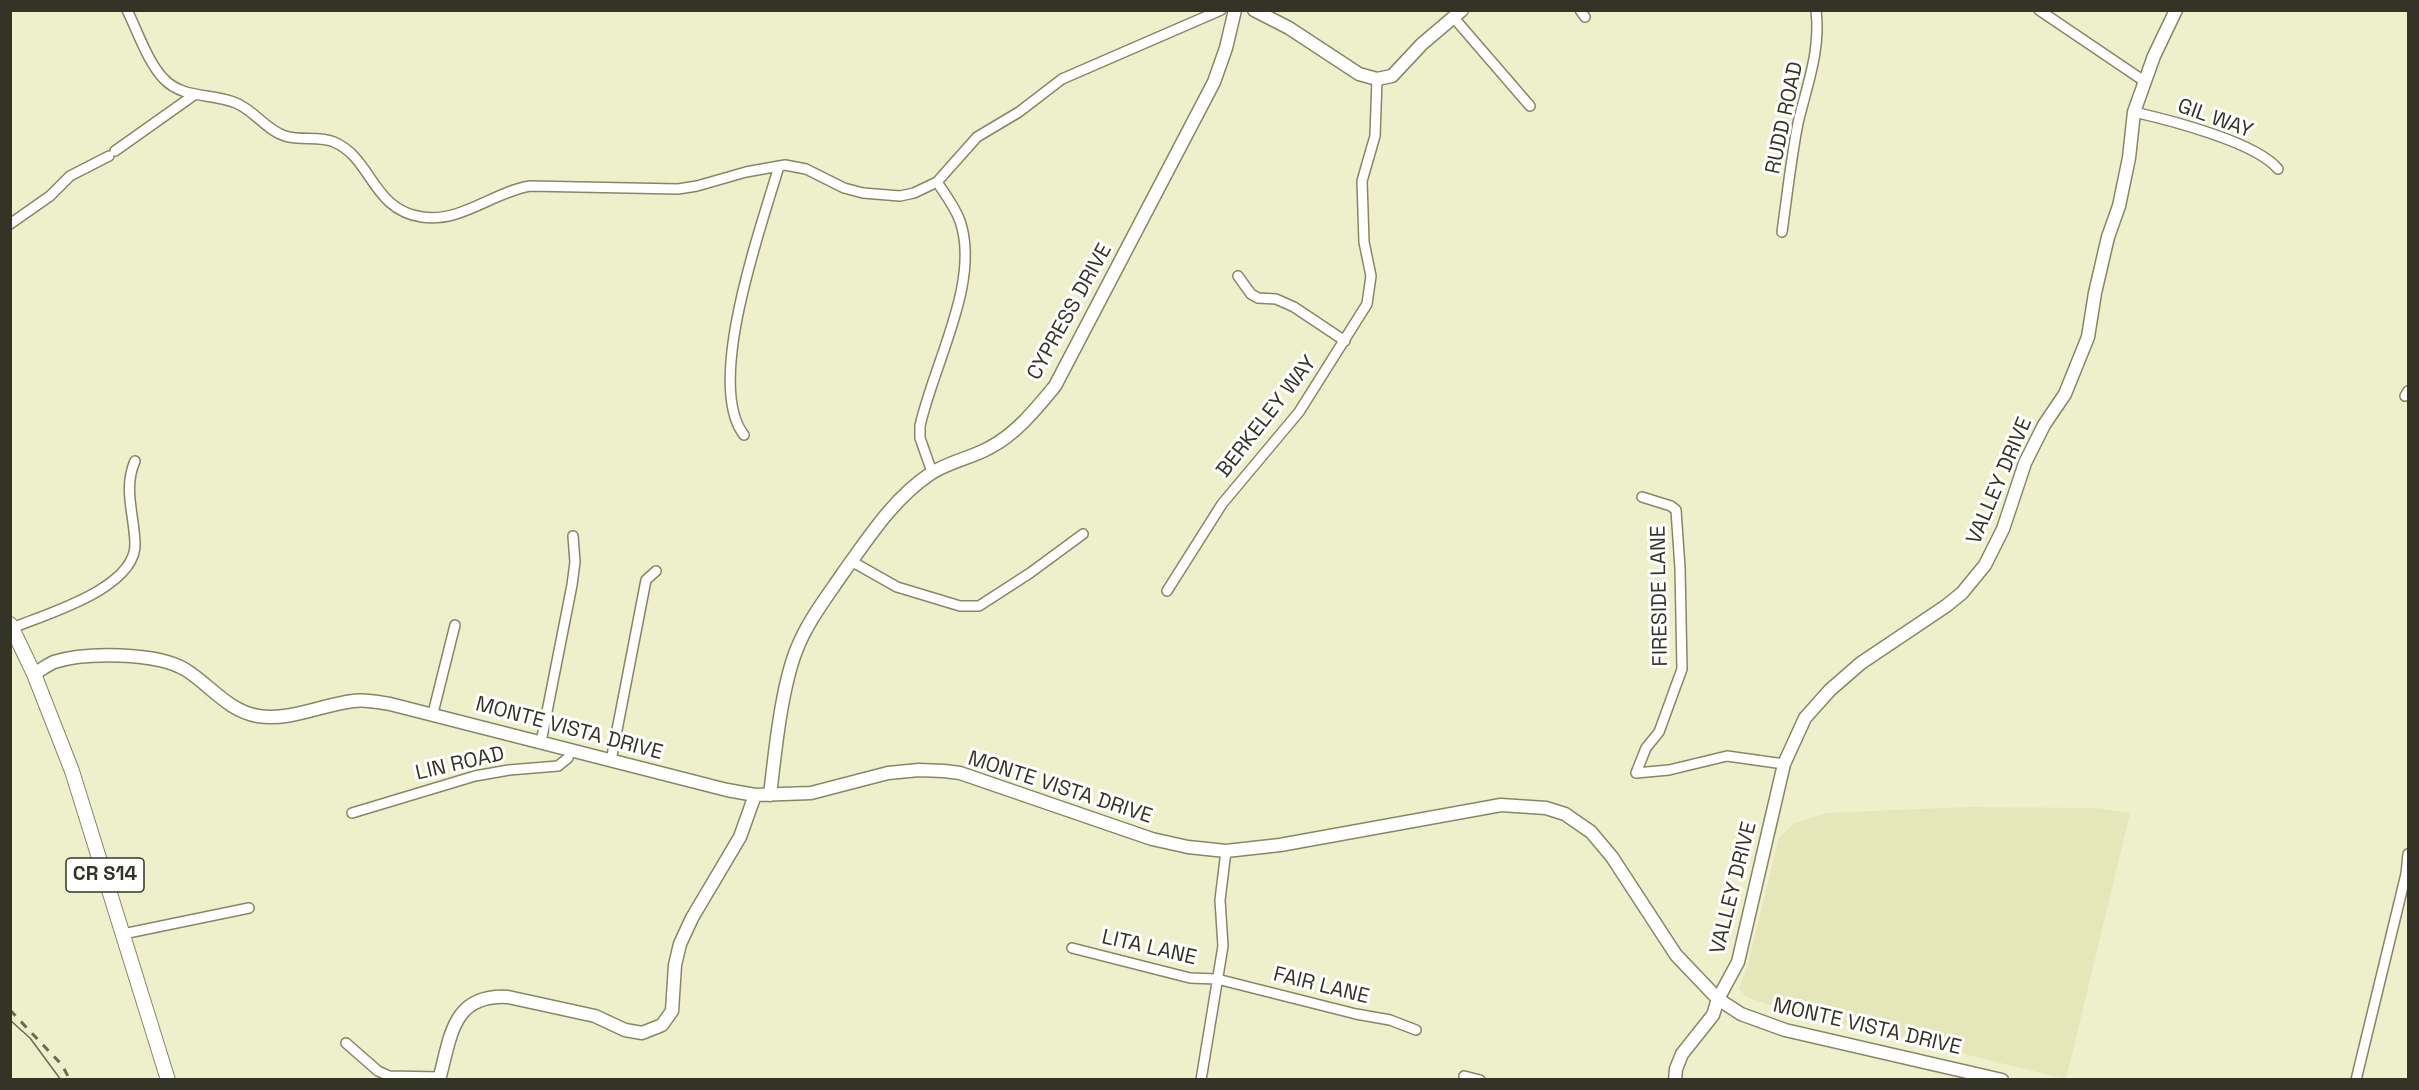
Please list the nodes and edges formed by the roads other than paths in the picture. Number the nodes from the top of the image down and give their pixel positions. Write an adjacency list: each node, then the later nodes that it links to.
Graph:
1 (128, 10): 11 (street)
2 (1221, 10): 16 (street)
3 (1235, 10): 23 (main road, CYPRESS DRIVE)
4 (1254, 10): 9 (main road)
5 (1816, 10): 18 (street, RUDD ROAD)
6 (2039, 10): 10 (street)
7 (2176, 10): 10 (main road, VALLEY DRIVE)
8 (1458, 14): 9 (main road); 12 (street)
9 (1377, 79): 20 (street, BERKELEY WAY)
10 (2144, 81): 13 (main road, VALLEY DRIVE)
11 (194, 95): 14 (street); 17 (street)
12 (1530, 106)
13 (2134, 112): 15 (street, GIL WAY); 37 (main road, VALLEY DRIVE)
14 (779, 166): 16 (street); 21 (street)
15 (2278, 169)
16 (937, 182): 23 (street)
17 (10, 224)
18 (1782, 232)
19 (1238, 276): 20 (street)
20 (1345, 341): 29 (street, BERKELEY WAY)
21 (744, 435)
22 (135, 461): 31 (street)
23 (932, 472): 27 (main road, CYPRESS DRIVE)
24 (1642, 497): 37 (street, FIRESIDE LANE)
25 (1083, 534): 27 (street)
26 (573, 536): 34 (street)
27 (851, 561): 39 (main road, CYPRESS DRIVE)
28 (656, 571): 36 (street)
29 (1167, 591)
30 (454, 625): 33 (street)
31 (11, 626): 32 (main road, CR S14)
32 (34, 674): 33 (main road, MONTE VISTA DRIVE); 44 (main road, CR S14)
33 (433, 713): 34 (main road, MONTE VISTA DRIVE)
34 (541, 742): 35 (main road, MONTE VISTA DRIVE)
35 (571, 750): 36 (main road, MONTE VISTA DRIVE); 40 (street, LIN ROAD)
36 (611, 760): 38 (main road, MONTE VISTA DRIVE)
37 (1784, 764): 47 (main road, VALLEY DRIVE)
38 (755, 795): 39 (main road, MONTE VISTA DRIVE); 51 (main road)
39 (770, 795): 41 (main road, MONTE VISTA DRIVE)
40 (352, 813)
41 (1226, 851): 46 (street, LITA LANE); 47 (main road, MONTE VISTA DRIVE)
42 (2409, 854): 58 (street)
43 (249, 908): 44 (street)
44 (123, 934): 53 (main road, CR S14)
45 (1072, 948): 46 (street, LITA LANE)
46 (1217, 979): 48 (street, FAIR LANE); 54 (street, LITA LANE)
47 (1718, 999): 52 (main road, MONTE VISTA DRIVE); 56 (main road, VALLEY DRIVE)
48 (1416, 1030)
49 (346, 1043): 51 (street)
50 (1464, 1076): 55 (street)
51 (440, 1078)
52 (1989, 1078): 57 (main road, MONTE VISTA DRIVE)
53 (168, 1080)
54 (1201, 1080)
55 (1480, 1080)
56 (1675, 1080)
57 (2002, 1080)
58 (2356, 1080)

